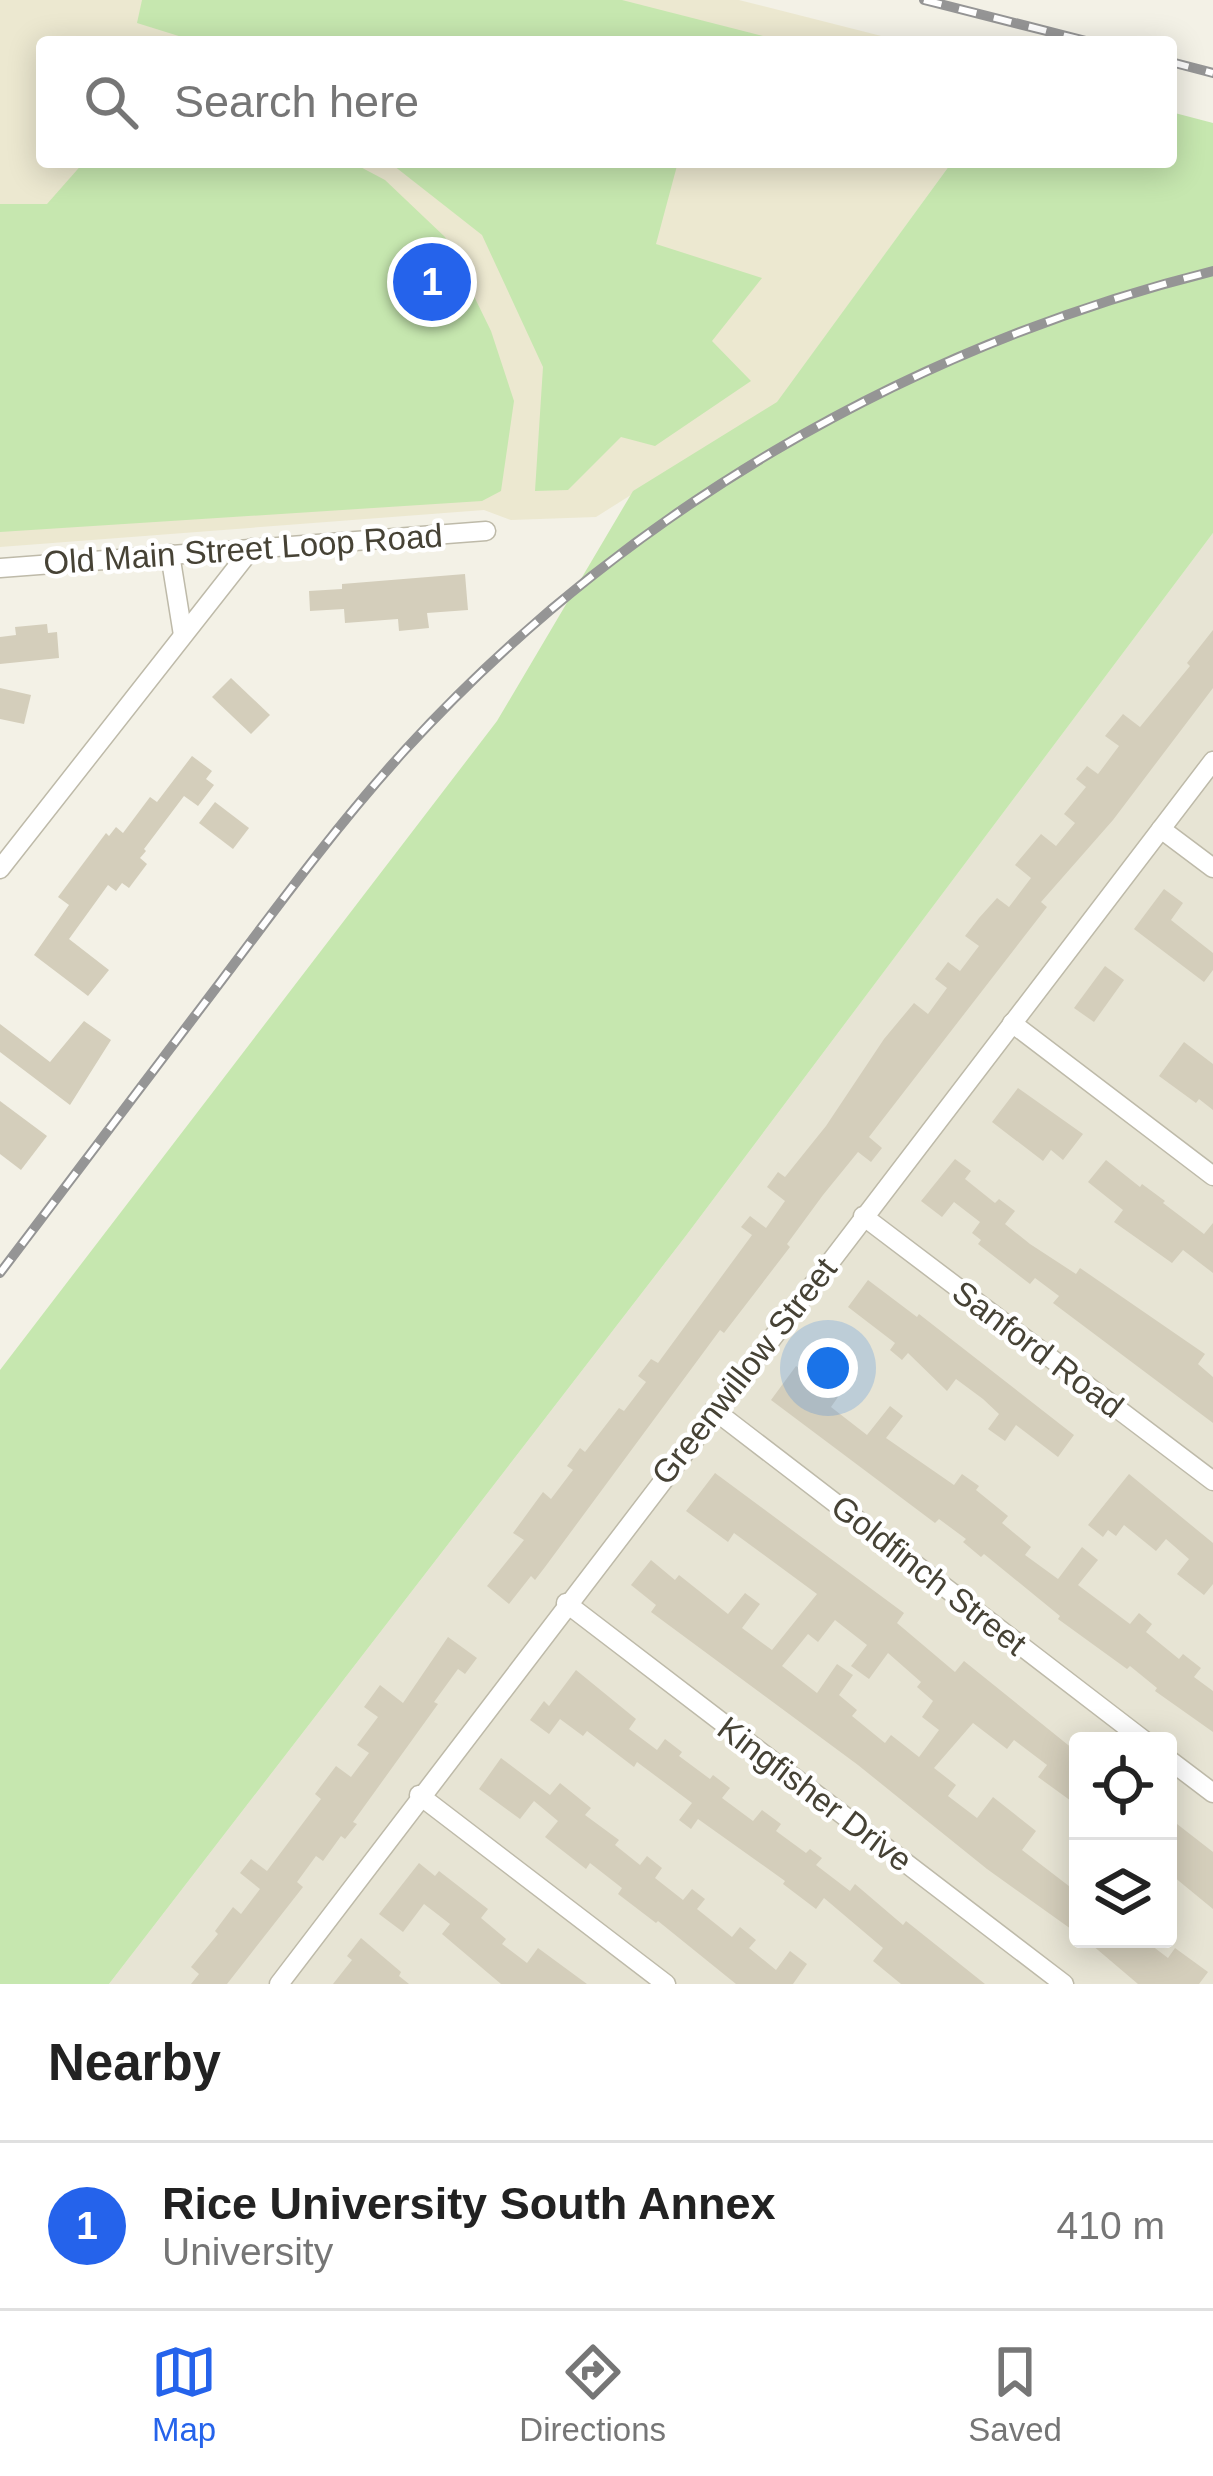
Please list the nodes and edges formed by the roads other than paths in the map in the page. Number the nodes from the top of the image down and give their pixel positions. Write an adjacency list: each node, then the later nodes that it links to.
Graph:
1 (486, 531): 2 (street, Old Main Street Loop Road)
2 (252, 548): 3 (street, Old Main Street Loop Road); 5 (street)
3 (170, 554): 4 (street, Old Main Street Loop Road); 5 (street)
4 (0, 568)
5 (184, 635): 9 (street)
6 (1213, 761): 7 (street, Greenwillow Street)
7 (1161, 829): 8 (street); 10 (street, Greenwillow Street)
8 (1213, 868)
9 (0, 869)
10 (1012, 1023): 11 (street); 12 (street, Greenwillow Street)
11 (1213, 1176)
12 (863, 1216): 13 (street, Greenwillow Street); 14 (street, Sanford Road)
13 (714, 1409): 15 (street, Greenwillow Street); 16 (street, Goldfinch Street)
14 (1213, 1481)
15 (566, 1603): 19 (street, Greenwillow Street); 22 (street, Kingfisher Drive)
16 (1133, 1732)
17 (1177, 1766): 18 (street)
18 (1213, 1793)
19 (419, 1795): 20 (street, Greenwillow Street); 21 (street)
20 (279, 1984)
21 (666, 1984)
22 (1064, 1984)

